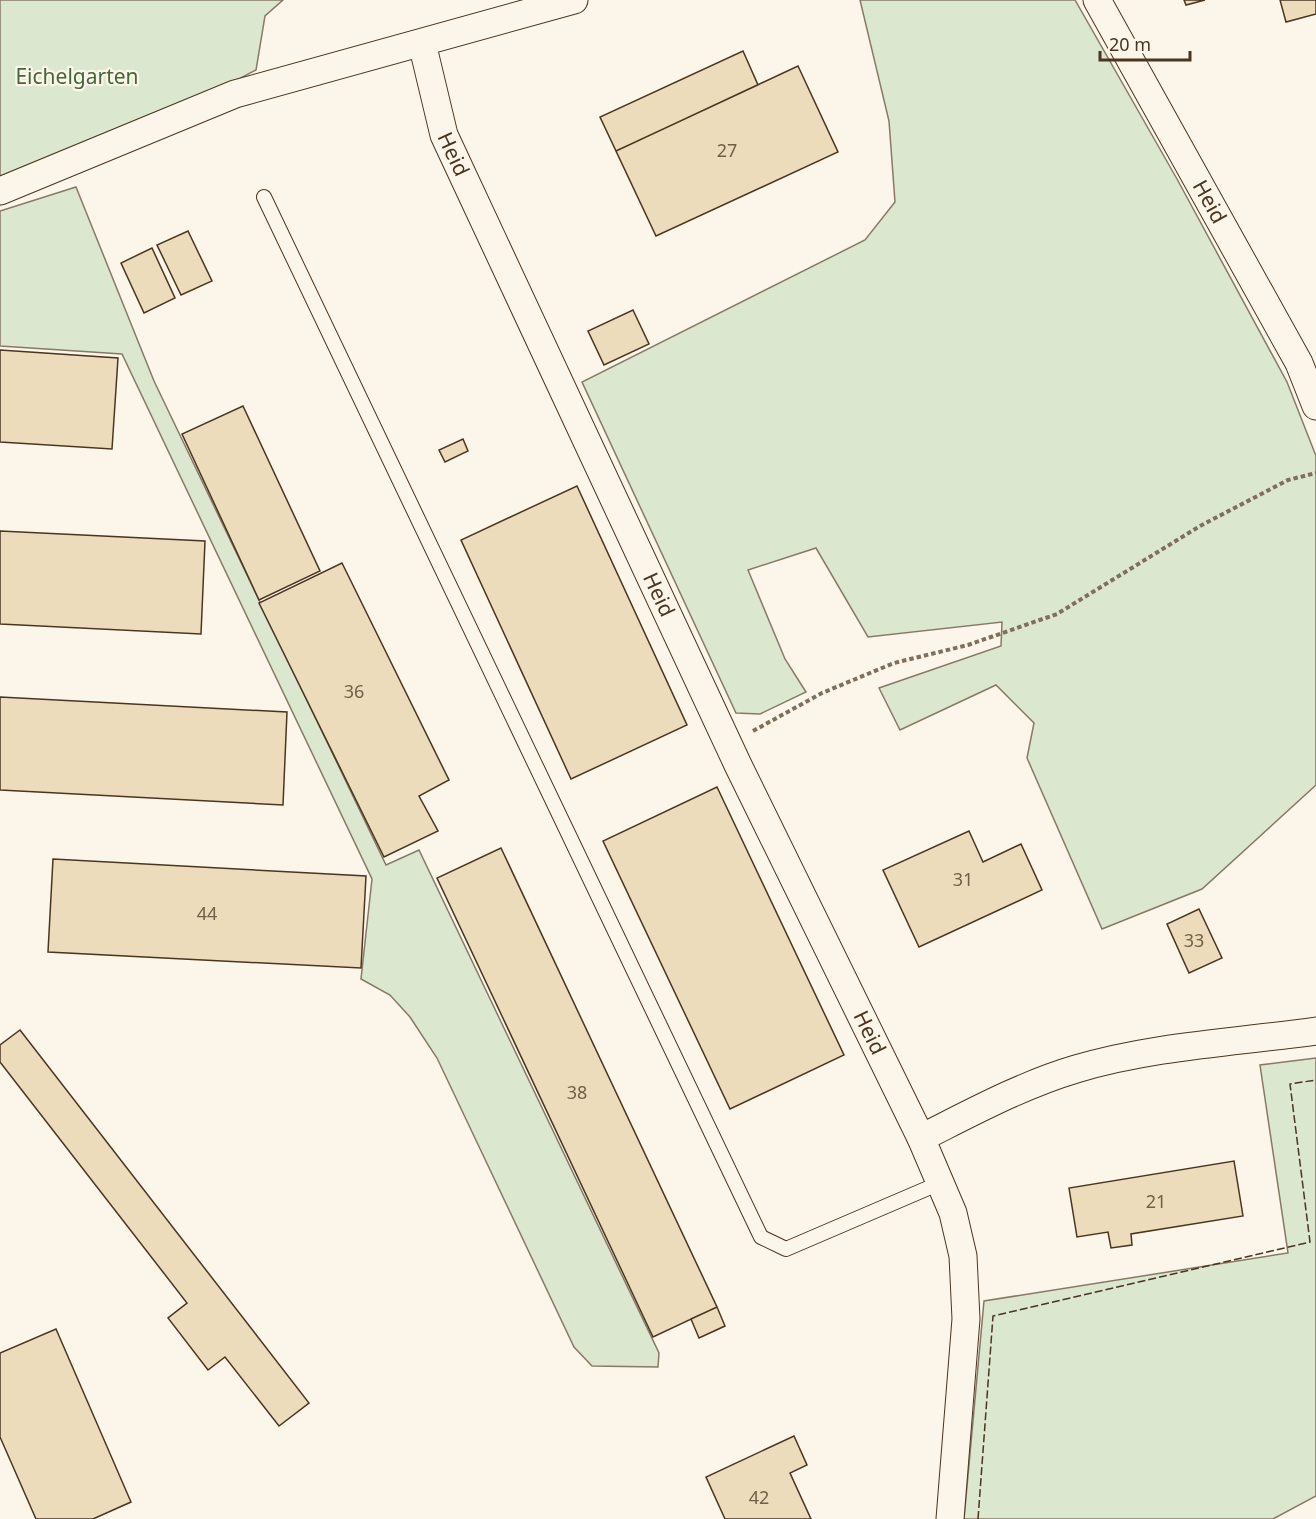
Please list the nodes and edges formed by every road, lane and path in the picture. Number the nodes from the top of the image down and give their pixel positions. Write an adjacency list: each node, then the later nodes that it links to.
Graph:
1 (574, 0): 3 (street)
2 (1097, 0): 6 (street, Heid)
3 (422, 43): 4 (street); 8 (street, Heid)
4 (0, 191)
5 (264, 197): 11 (lane)
6 (1316, 406)
7 (1316, 473): 8 (path)
8 (728, 744): 10 (street, Heid)
9 (1316, 1031): 10 (street)
10 (921, 1138): 11 (street, Heid)
11 (940, 1183): 12 (street, Heid)
12 (950, 1519)

